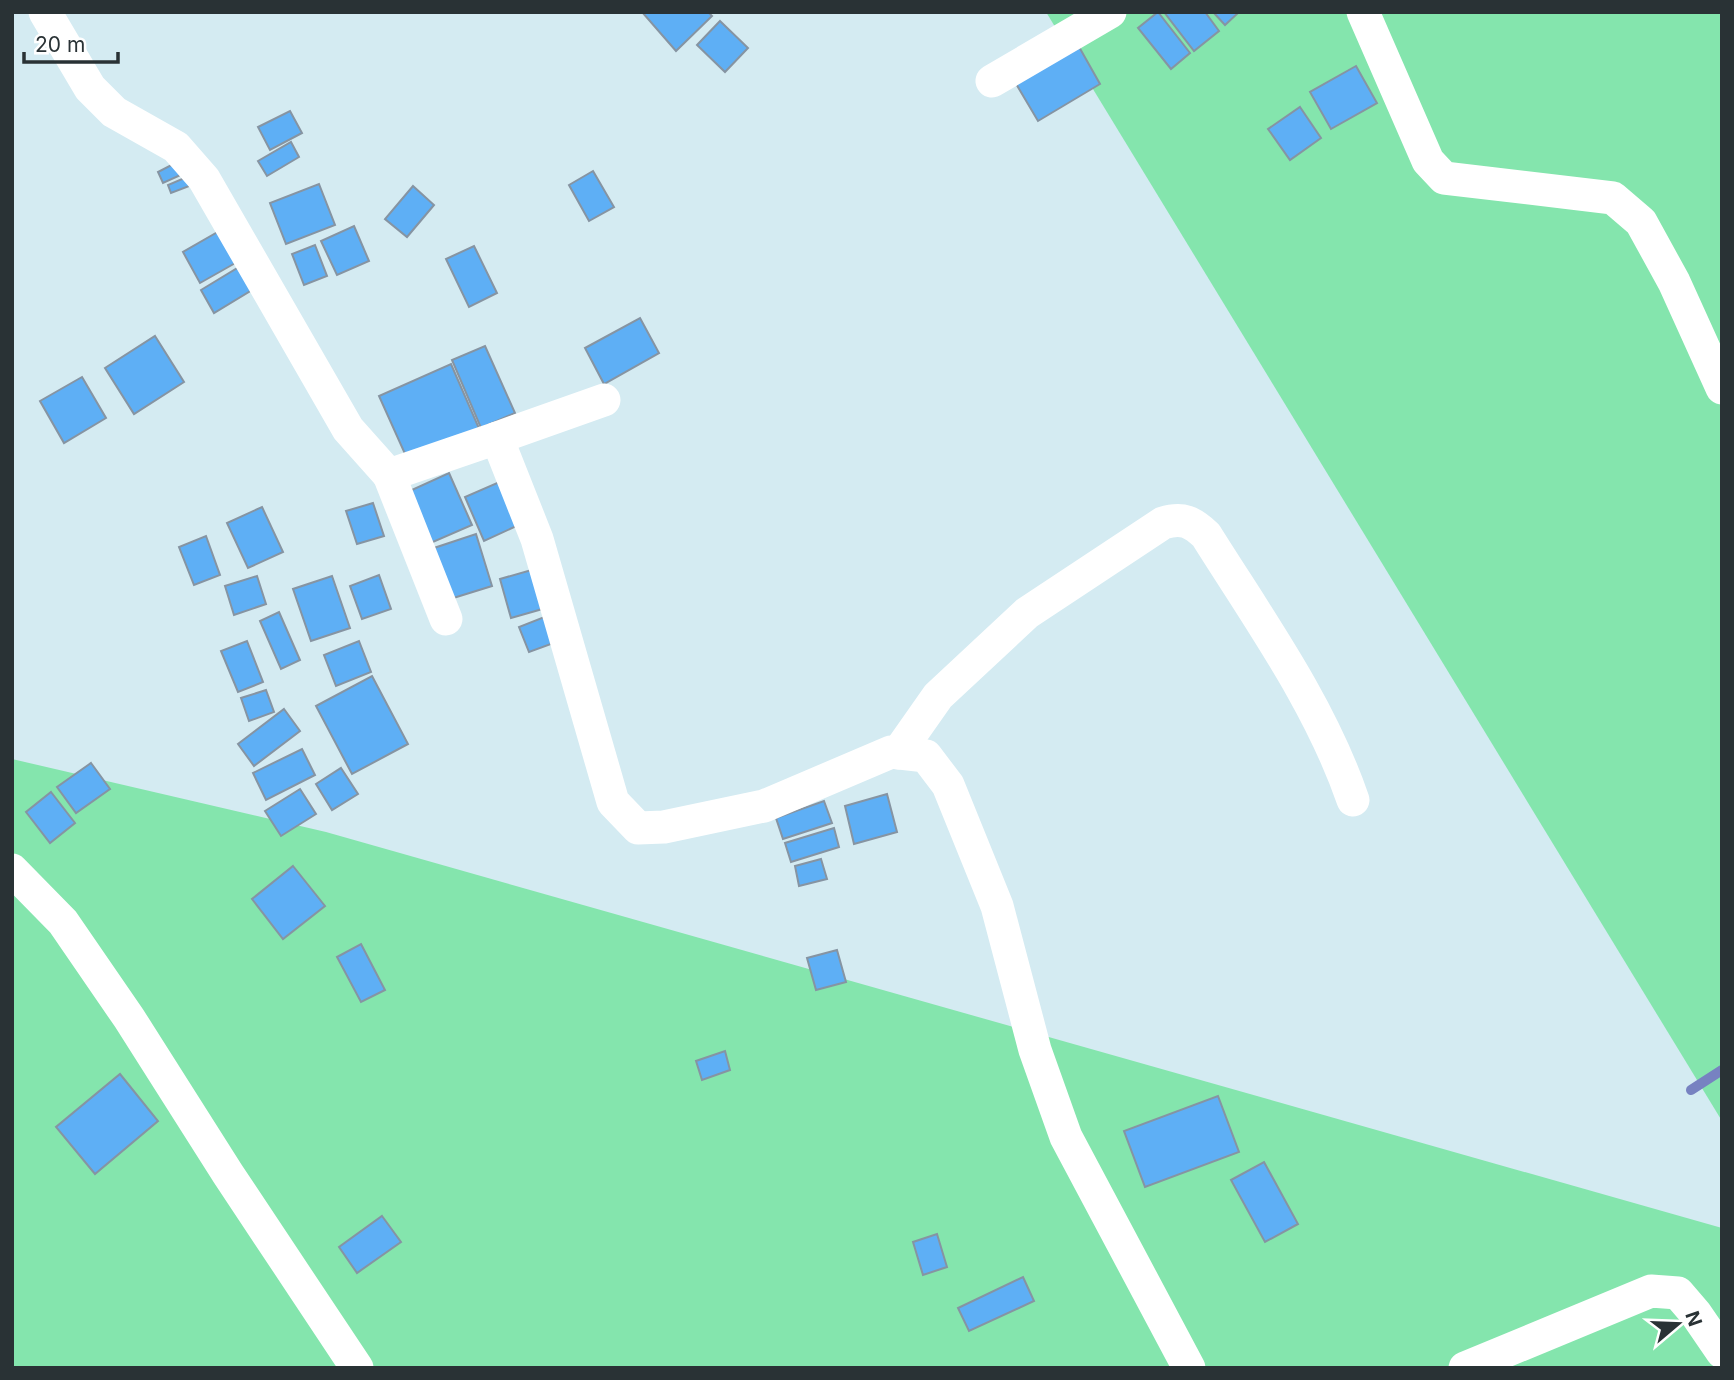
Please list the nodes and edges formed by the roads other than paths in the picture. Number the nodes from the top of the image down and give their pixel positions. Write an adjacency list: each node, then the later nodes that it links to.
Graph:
1 (45, 12): 8 (street)
2 (1110, 12): 4 (street)
3 (1363, 12): 5 (street)
4 (992, 81)
5 (1722, 388)
6 (604, 400): 7 (street)
7 (497, 439): 8 (street); 10 (street)
8 (389, 475): 9 (street)
9 (446, 619)
10 (898, 753): 11 (street); 15 (street)
11 (1353, 800)
12 (12, 870): 14 (street)
13 (1722, 1352): 16 (street)
14 (357, 1368)
15 (1189, 1368)
16 (1465, 1368)

